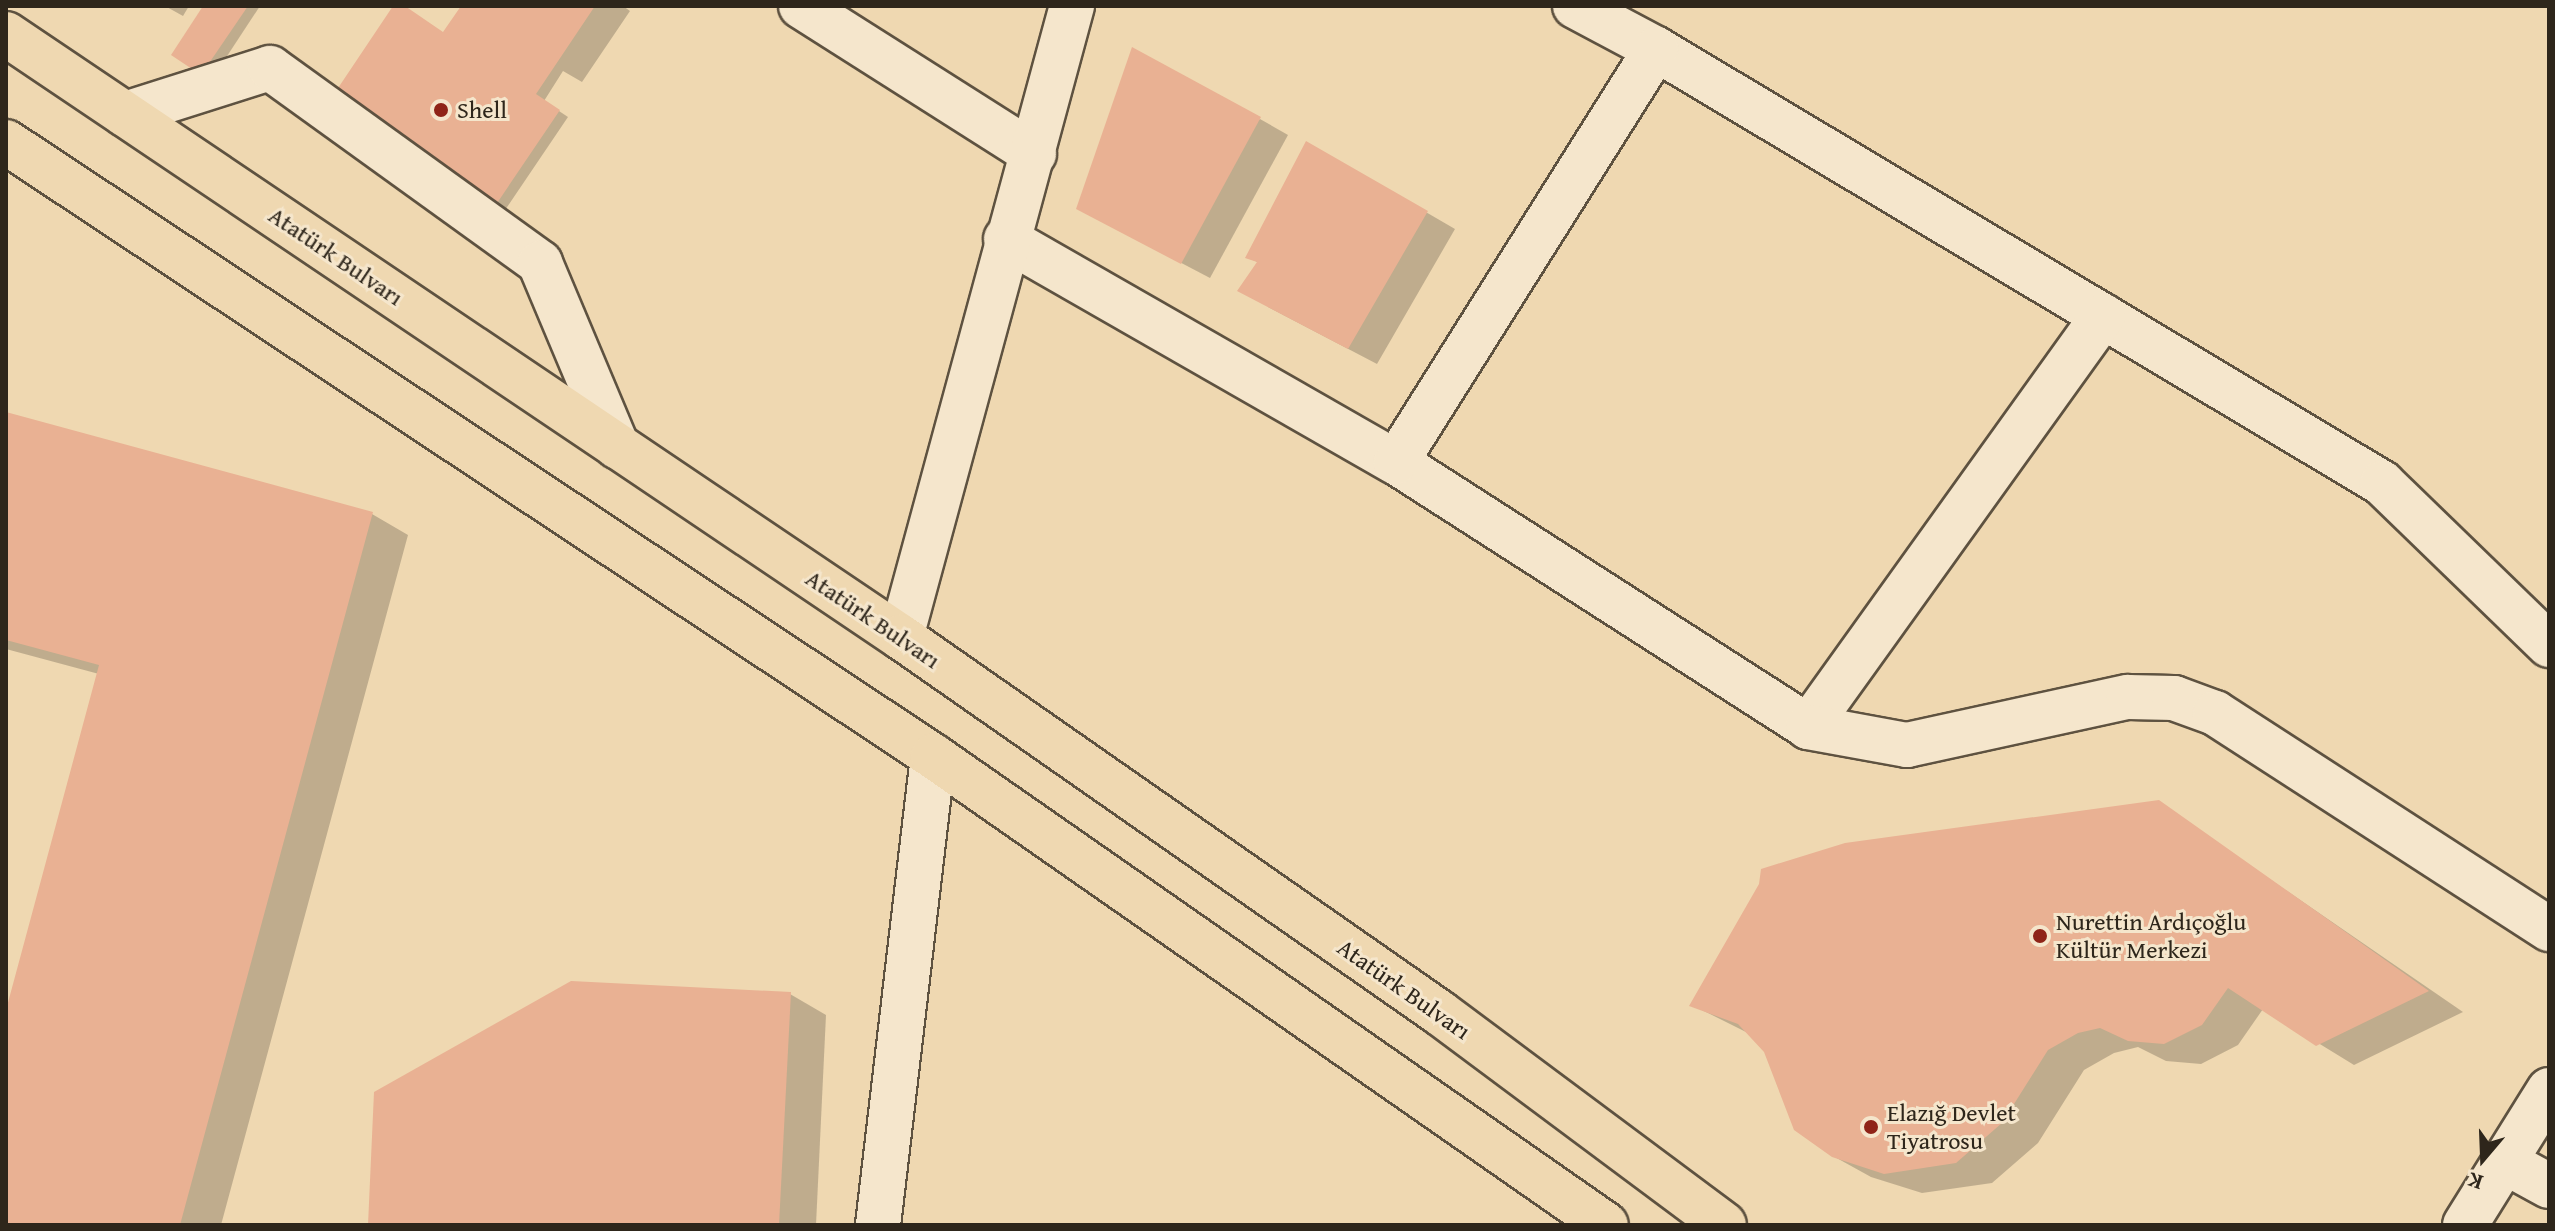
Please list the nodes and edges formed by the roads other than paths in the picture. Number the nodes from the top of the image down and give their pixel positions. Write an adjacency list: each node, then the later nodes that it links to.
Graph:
1 (801, 6): 8 (street)
2 (1072, 6): 8 (street)
3 (1575, 6): 5 (street)
4 (6, 34): 6 (main road, Atatürk Bulvarı)
5 (1656, 49): 10 (street); 12 (street)
6 (125, 114): 11 (main road, Atatürk Bulvarı); 11 (street)
7 (6, 142): 16 (main road)
8 (1034, 154): 9 (street)
9 (1006, 239): 12 (street); 13 (street)
10 (2103, 316): 14 (street); 15 (street)
11 (617, 446): 13 (main road, Atatürk Bulvarı)
12 (1396, 462): 15 (street)
13 (901, 637): 23 (main road, Atatürk Bulvarı)
14 (2549, 645)
15 (1808, 727): 17 (street)
16 (933, 756): 21 (street); 22 (main road)
17 (2549, 929)
18 (2549, 1090): 19 (street)
19 (2505, 1162): 20 (street); 24 (street)
20 (2549, 1186)
21 (878, 1225)
22 (1606, 1225)
23 (1724, 1225)
24 (2465, 1225)

